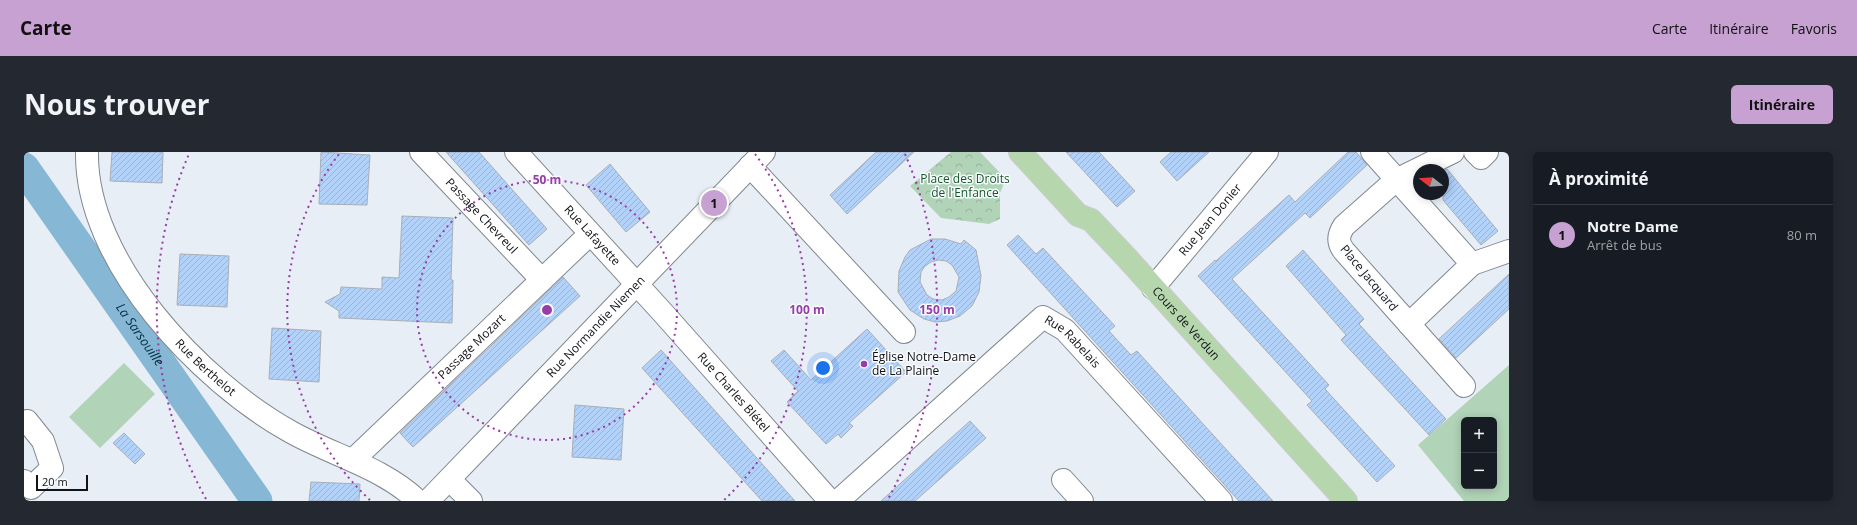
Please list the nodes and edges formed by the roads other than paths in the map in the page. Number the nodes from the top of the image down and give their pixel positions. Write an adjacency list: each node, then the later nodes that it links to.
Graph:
1 (87, 152): 22 (street, Rue Berthelot)
2 (421, 152): 15 (street, Passage Chevreul)
3 (516, 152): 12 (street, Rue Lafayette)
4 (1020, 152): 17 (main road, Cours de Verdun)
5 (1267, 152): 17 (street, Rue Jean Donier)
6 (1372, 152): 11 (street)
7 (1453, 152): 11 (street, Place Jacquard)
8 (1475, 152): 9 (street)
9 (1487, 152)
10 (757, 159): 16 (street, Rue Normandie Niemen); 19 (street)
11 (1396, 180): 14 (street); 18 (street, Place Jacquard)
12 (590, 234): 15 (street, Passage Mozart); 16 (street, Rue Lafayette)
13 (1509, 251): 14 (street)
14 (1472, 264): 18 (street)
15 (542, 280): 22 (street, Passage Mozart)
16 (636, 284): 23 (street, Rue Normandie Niemen); 29 (street, Rue Charles Blétel)
17 (1153, 288): 33 (main road, Cours de Verdun)
18 (1409, 324): 20 (street, Place Jacquard)
19 (904, 332)
20 (1464, 386)
21 (25, 418): 25 (street)
22 (353, 460): 26 (street, Rue Berthelot)
23 (450, 480): 27 (street, Rue Normandie Niemen); 28 (street)
24 (1063, 480): 31 (street)
25 (24, 481)
26 (418, 501)
27 (428, 501)
28 (471, 501)
29 (830, 501)
30 (838, 501): 32 (street, Rue Rabelais)
31 (1082, 501)
32 (1221, 501)
33 (1346, 501)

